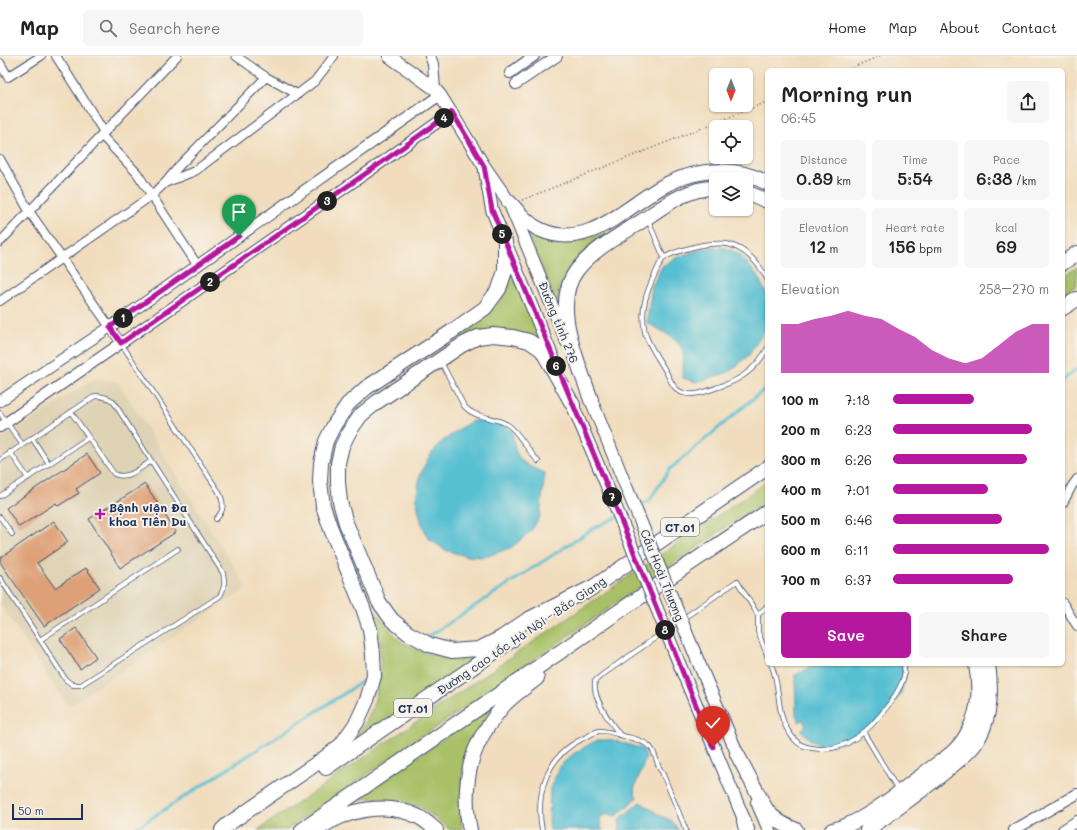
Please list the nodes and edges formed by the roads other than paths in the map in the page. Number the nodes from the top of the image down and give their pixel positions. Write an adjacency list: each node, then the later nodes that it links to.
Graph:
1 (41, 56): 10 (street)
2 (56, 56): 17 (street)
3 (177, 56): 17 (street)
4 (236, 56): 12 (street)
5 (334, 56): 15 (street)
6 (389, 56): 14 (main road, Đường tỉnh 276)
7 (430, 56): 14 (street)
8 (534, 56): 11 (street)
9 (557, 56): 13 (street)
10 (0, 64)
11 (510, 73)
12 (266, 77): 15 (street); 21 (street)
13 (516, 84)
14 (438, 92): 16 (main road, Đường tỉnh 276); 37 (street)
15 (297, 94): 21 (street)
16 (452, 112): 19 (main road, Đường tỉnh 276); 45 (street)
17 (103, 133): 24 (street); 27 (street)
18 (0, 159): 27 (street)
19 (484, 166): 26 (main road, Đường tỉnh 276); 29 (main road, Đường tỉnh 276)
20 (765, 181): 26 (highway)
21 (165, 183): 24 (street)
22 (709, 189): 28 (highway)
23 (753, 195): 25 (highway)
24 (151, 196): 34 (street); 37 (street)
25 (765, 199)
26 (510, 203): 49 (main road, Đường tỉnh 276)
27 (30, 211): 30 (street); 34 (street)
28 (647, 218): 35 (lane); 49 (highway)
29 (505, 241): 50 (main road, Đường tỉnh 276); 99 (highway)
30 (0, 242)
31 (1077, 242): 32 (highway)
32 (1065, 251)
33 (1077, 253): 36 (highway)
34 (62, 258): 40 (street); 44 (street)
35 (664, 258): 38 (lane); 46 (lane)
36 (1065, 262)
37 (198, 266): 44 (street)
38 (765, 275)
39 (1077, 299): 42 (highway)
40 (0, 301)
41 (1077, 305): 43 (highway)
42 (1065, 307)
43 (1065, 313)
44 (110, 327): 45 (street); 48 (street)
45 (121, 343): 53 (street); 73 (lane)
46 (765, 353)
47 (439, 360): 50 (highway); 60 (lane); 79 (highway)
48 (0, 400)
49 (591, 400): 66 (main road, Đường tỉnh 276)
50 (573, 406): 67 (main road, Đường tỉnh 276)
51 (70, 412): 54 (lane); 55 (lane); 59 (lane)
52 (0, 413): 53 (lane)
53 (3, 425): 56 (lane)
54 (32, 438): 56 (lane); 62 (lane)
55 (88, 438): 59 (lane); 62 (lane)
56 (22, 444): 57 (lane)
57 (10, 452): 58 (lane); 64 (lane)
58 (0, 460)
59 (151, 461): 85 (lane)
60 (538, 461)
61 (765, 461): 70 (highway)
62 (50, 464): 64 (lane)
63 (765, 469): 70 (highway, Đường cao tốc Hà Nội - Bắc Giang / CT.01)
64 (28, 478): 68 (lane)
65 (1077, 479): 69 (street)
66 (625, 484): 93 (main road, Cầu Hoài Thượng, bridge)
67 (610, 493): 98 (main road, Cầu Hoài Thượng, bridge)
68 (0, 496)
69 (1065, 499)
70 (705, 510): 79 (highway, Đường cao tốc Hà Nội - Bắc Giang / CT.01)
71 (765, 513): 77 (highway)
72 (0, 517): 75 (lane)
73 (216, 519)
74 (765, 520): 77 (highway)
75 (12, 534)
76 (178, 549): 85 (lane)
77 (704, 555): 82 (highway)
78 (0, 578): 85 (lane)
79 (593, 587): 100 (highway, Đường cao tốc Hà Nội - Bắc Giang / CT.01)
80 (1065, 606): 84 (street)
81 (765, 608): 83 (lane)
82 (618, 612): 101 (highway); 106 (highway)
83 (758, 615): 86 (lane); 92 (lane)
84 (1077, 626)
85 (40, 640)
86 (765, 650)
87 (772, 666): 91 (lane)
88 (904, 666): 91 (lane)
89 (976, 666): 94 (highway)
90 (988, 666): 112 (highway)
91 (864, 733): 94 (lane)
92 (620, 735): 107 (lane); 108 (lane)
93 (737, 754): 109 (main road); 110 (highway)
94 (900, 792): 111 (highway)
95 (1077, 794): 97 (street)
96 (1077, 821): 114 (street)
97 (1033, 826): 113 (street)
98 (746, 827)
99 (222, 830)
100 (235, 830)
101 (302, 830)
102 (316, 830): 105 (highway)
103 (329, 830): 104 (street)
104 (428, 830)
105 (436, 830)
106 (470, 830)
107 (542, 830)
108 (686, 830)
109 (769, 830)
110 (796, 830)
111 (832, 830)
112 (868, 830)
113 (1014, 830)
114 (1063, 830)

